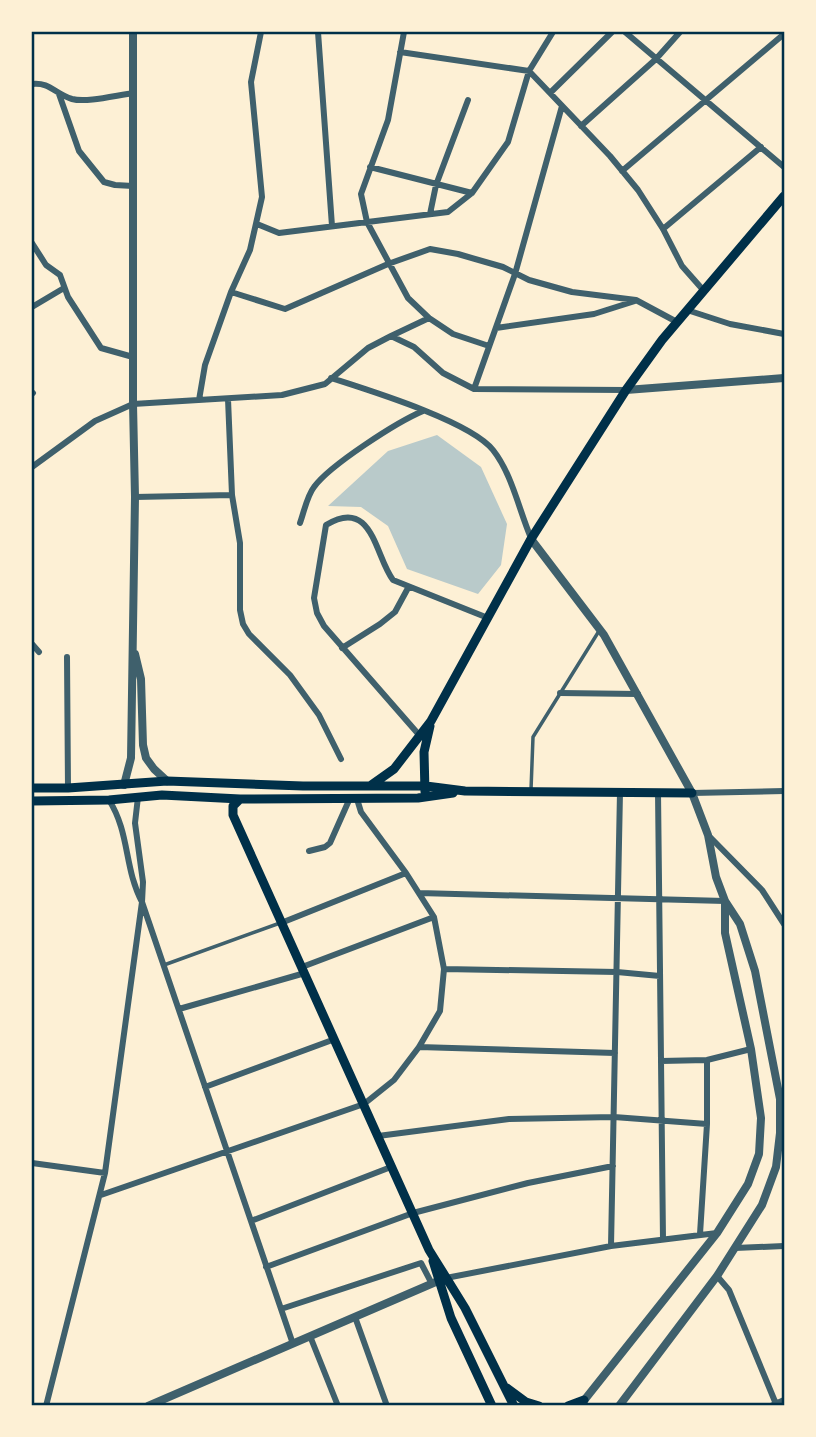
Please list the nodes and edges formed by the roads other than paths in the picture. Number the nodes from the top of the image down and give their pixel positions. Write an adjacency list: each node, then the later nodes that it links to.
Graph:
1 (134, 32): 14 (street)
2 (261, 32): 31 (street)
3 (318, 32): 32 (street)
4 (404, 32): 10 (street)
5 (553, 32): 12 (street)
6 (612, 32): 15 (street)
7 (625, 32): 11 (street)
8 (680, 32): 11 (street)
9 (785, 34): 18 (street)
10 (400, 52): 12 (street); 22 (street)
11 (656, 59): 18 (street); 20 (street)
12 (528, 71): 15 (street); 27 (street)
13 (32, 84): 16 (street)
14 (134, 93): 16 (street); 26 (street)
15 (550, 93): 19 (street)
16 (60, 94): 26 (street)
17 (468, 100): 25 (street)
18 (705, 101): 21 (street); 24 (street)
19 (562, 106): 20 (street); 36 (street)
20 (580, 125): 24 (street)
21 (761, 147): 23 (street); 33 (street)
22 (370, 167): 25 (street); 30 (street)
23 (785, 167)
24 (622, 171): 33 (street)
25 (436, 185): 27 (street); 29 (street)
26 (134, 186): 49 (street)
27 (472, 193): 29 (street)
28 (785, 197): 38 (main road)
29 (430, 214): 30 (street)
30 (367, 222): 32 (street); 35 (street)
31 (257, 224): 32 (street); 39 (street)
32 (332, 226)
33 (663, 229): 38 (street)
34 (32, 243): 37 (street)
35 (388, 264): 36 (street); 39 (street); 43 (street)
36 (515, 274): 40 (street); 45 (street)
37 (65, 288): 41 (street); 49 (street)
38 (704, 291): 42 (main road)
39 (231, 292): 55 (street)
40 (636, 300): 44 (street); 45 (street)
41 (32, 307)
42 (687, 310): 44 (main road); 46 (street)
43 (429, 317): 47 (street); 48 (street)
44 (677, 322): 53 (main road)
45 (496, 328): 48 (street)
46 (785, 334)
47 (391, 336): 50 (street); 52 (street)
48 (489, 346): 52 (street)
49 (133, 357): 56 (street)
50 (331, 378): 54 (street); 57 (street)
51 (785, 378): 53 (street)
52 (474, 389): 53 (street)
53 (626, 390): 62 (main road)
54 (228, 399): 55 (street); 59 (street)
55 (199, 400): 56 (street)
56 (133, 404): 58 (street); 60 (street)
57 (423, 411): 61 (street); 62 (street)
58 (32, 467)
59 (232, 495): 60 (street); 75 (street)
60 (135, 497): 66 (street)
61 (300, 523)
62 (531, 539): 64 (main road); 65 (street)
63 (408, 588): 64 (street); 68 (street); 68 (street)
64 (488, 618): 73 (main road)
65 (600, 629): 71 (lane); 72 (street)
66 (132, 640): 76 (street); 77 (street)
67 (32, 644): 69 (street)
68 (342, 648): 74 (street)
69 (40, 652)
70 (67, 657): 81 (street)
71 (560, 693): 72 (street); 83 (lane)
72 (638, 695): 87 (street)
73 (431, 721): 74 (main road); 79 (main road)
74 (420, 736): 78 (main road)
75 (341, 759)
76 (167, 781): 77 (main road); 78 (main road)
77 (124, 785): 81 (main road)
78 (370, 786): 79 (main road)
79 (426, 786): 82 (main road); 91 (main road)
80 (32, 788): 81 (main road)
81 (68, 788)
82 (465, 791): 83 (main road); 91 (main road)
83 (531, 792): 84 (main road)
84 (620, 792): 85 (main road); 98 (street)
85 (658, 792): 87 (main road); 99 (street)
86 (785, 792): 87 (street)
87 (692, 793): 94 (street)
88 (138, 797): 89 (main road); 92 (main road); 101 (street)
89 (240, 799): 90 (main road); 103 (main road)
90 (354, 799): 91 (main road); 95 (street); 96 (street)
91 (418, 799)
92 (110, 800): 93 (main road); 101 (street)
93 (32, 801)
94 (708, 835): 100 (street); 104 (street)
95 (309, 851)
96 (406, 873): 97 (street); 103 (street)
97 (419, 893): 98 (street); 102 (street)
98 (618, 898): 99 (street); 108 (street)
99 (659, 900): 100 (street); 109 (street)
100 (724, 901): 113 (street); 118 (street)
101 (142, 902): 105 (street); 129 (street)
102 (434, 917): 106 (street); 107 (street)
103 (281, 923): 105 (lane); 107 (main road)
104 (785, 924)
105 (164, 965): 110 (street)
106 (444, 969): 108 (street); 112 (street)
107 (303, 970): 110 (street); 111 (main road)
108 (617, 972): 109 (street); 114 (street)
109 (660, 976): 116 (street)
110 (179, 1009): 117 (street)
111 (335, 1039): 117 (street); 119 (main road)
112 (419, 1047): 114 (street); 119 (street)
113 (751, 1049): 115 (street); 133 (street)
114 (615, 1053): 120 (street)
115 (707, 1060): 116 (street); 122 (street)
116 (661, 1061): 121 (street)
117 (205, 1087): 124 (street)
118 (782, 1098): 127 (street)
119 (364, 1104): 123 (main road); 124 (street)
120 (614, 1117): 121 (street); 123 (street); 126 (street)
121 (662, 1121): 122 (street); 135 (street)
122 (707, 1124): 134 (street)
123 (378, 1136): 128 (main road)
124 (227, 1152): 130 (street); 132 (street)
125 (32, 1163): 129 (street)
126 (613, 1166): 131 (street); 136 (street)
127 (780, 1166): 138 (street)
128 (391, 1167): 131 (main road); 132 (street)
129 (106, 1173): 130 (street)
130 (101, 1195): 150 (street)
131 (413, 1213): 139 (street); 141 (main road)
132 (251, 1221): 139 (street)
133 (717, 1233): 134 (street); 148 (street)
134 (700, 1234): 135 (street)
135 (663, 1239): 136 (street)
136 (611, 1245): 141 (street)
137 (785, 1246): 138 (street)
138 (735, 1248): 140 (street)
139 (266, 1267): 142 (street)
140 (717, 1276): 149 (street); 158 (street)
141 (439, 1281): 142 (street); 143 (street); 146 (main road); 154 (main road)
142 (281, 1309): 145 (street)
143 (355, 1317): 144 (street); 153 (street)
144 (310, 1336): 145 (street); 152 (street)
145 (293, 1344): 151 (street)
146 (505, 1387): 155 (main road); 156 (main road)
147 (785, 1399): 149 (street)
148 (582, 1403): 157 (main road)
149 (774, 1404)
150 (46, 1405)
151 (148, 1405)
152 (338, 1405)
153 (387, 1405)
154 (492, 1405)
155 (514, 1405)
156 (539, 1405)
157 (568, 1405)
158 (619, 1405)

